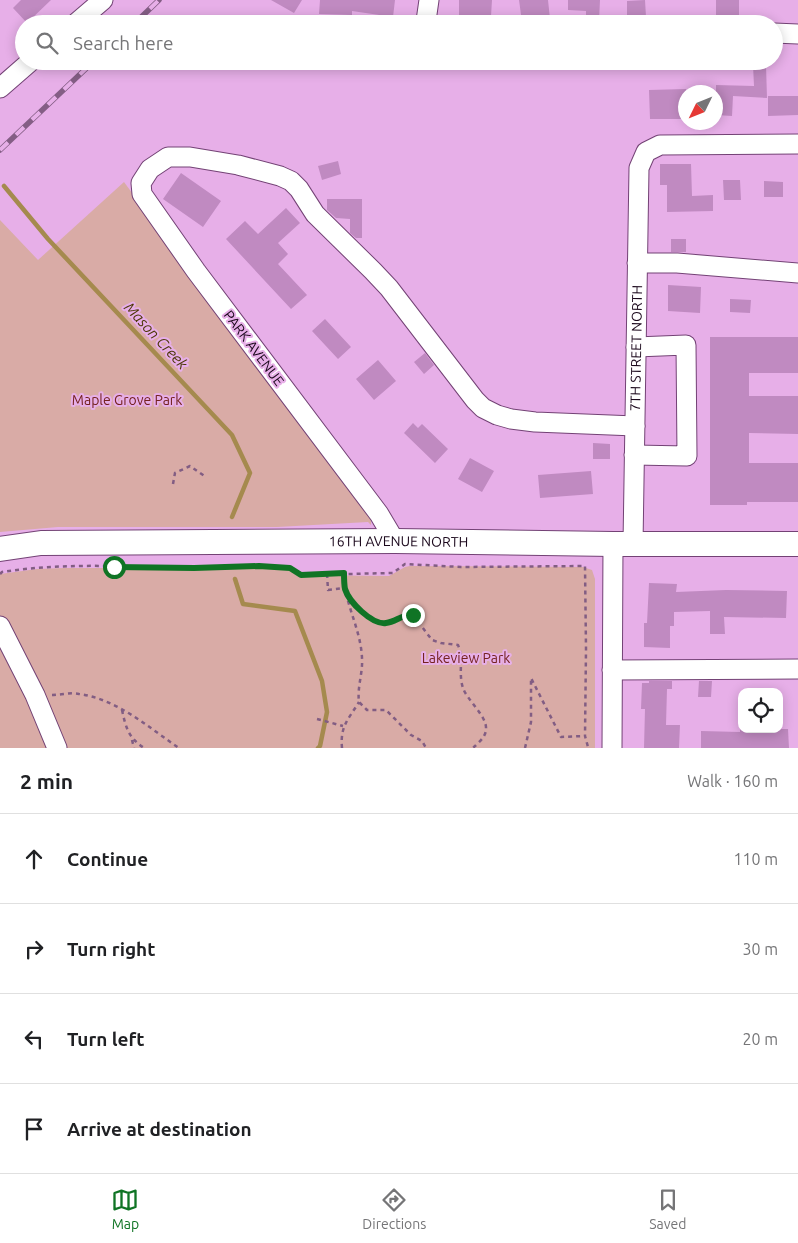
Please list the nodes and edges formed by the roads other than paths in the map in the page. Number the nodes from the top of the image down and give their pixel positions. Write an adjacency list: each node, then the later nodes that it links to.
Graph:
1 (103, 0): 3 (street)
2 (429, 0): 4 (street)
3 (86, 15)
4 (427, 15)
5 (783, 33): 6 (street)
6 (798, 34)
7 (21, 70): 8 (street)
8 (0, 88)
9 (798, 144): 10 (street, 7TH STREET NORTH)
10 (637, 263): 11 (street); 12 (street, 7TH STREET NORTH)
11 (798, 273)
12 (636, 347): 13 (street, 7TH STREET NORTH); 14 (street)
13 (634, 426): 14 (street, 7TH STREET NORTH); 15 (street, PARK AVENUE)
14 (634, 455): 16 (street, 7TH STREET NORTH)
15 (396, 541): 16 (main road, 16TH AVENUE NORTH); 18 (main road, 16TH AVENUE NORTH)
16 (623, 544): 17 (main road, 16TH AVENUE NORTH); 21 (street, 7TH STREET NORTH)
17 (798, 544)
18 (0, 549)
19 (0, 626): 22 (street)
20 (798, 669): 21 (street)
21 (612, 670): 23 (street, 7TH STREET NORTH)
22 (57, 748)
23 (612, 748)

